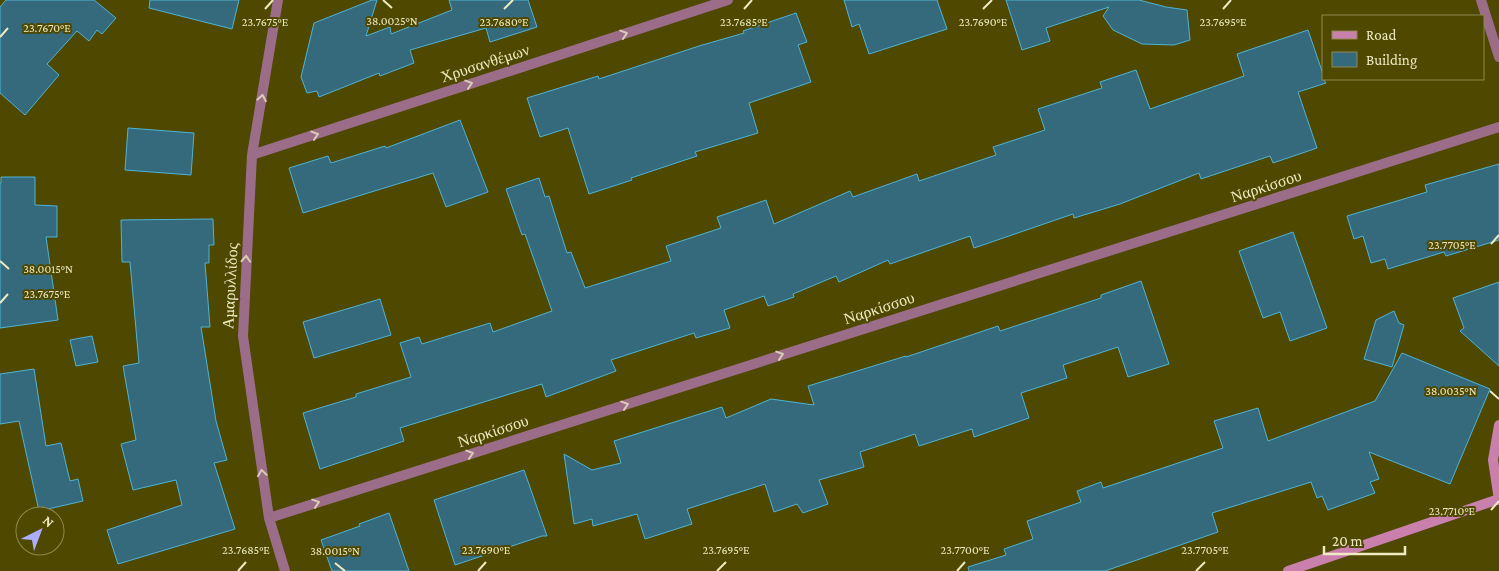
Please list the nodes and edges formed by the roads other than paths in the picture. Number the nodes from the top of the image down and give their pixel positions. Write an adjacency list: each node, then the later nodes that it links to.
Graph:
1 (278, 0): 6 (street, Αμαρυλλίδος, one-way to 1)
2 (728, 0): 6 (street, Χρυσανθέμων, one-way to 2)
3 (1481, 0): 4 (street)
4 (1499, 57)
5 (1499, 127): 9 (street, Ναρκίσσου, one-way to 5)
6 (252, 155): 9 (street, Αμαρυλλίδος, one-way to 6)
7 (1499, 425): 8 (street)
8 (1499, 500): 11 (street)
9 (269, 518): 10 (street, Αμαρυλλίδος)
10 (285, 571)
11 (1288, 571)

